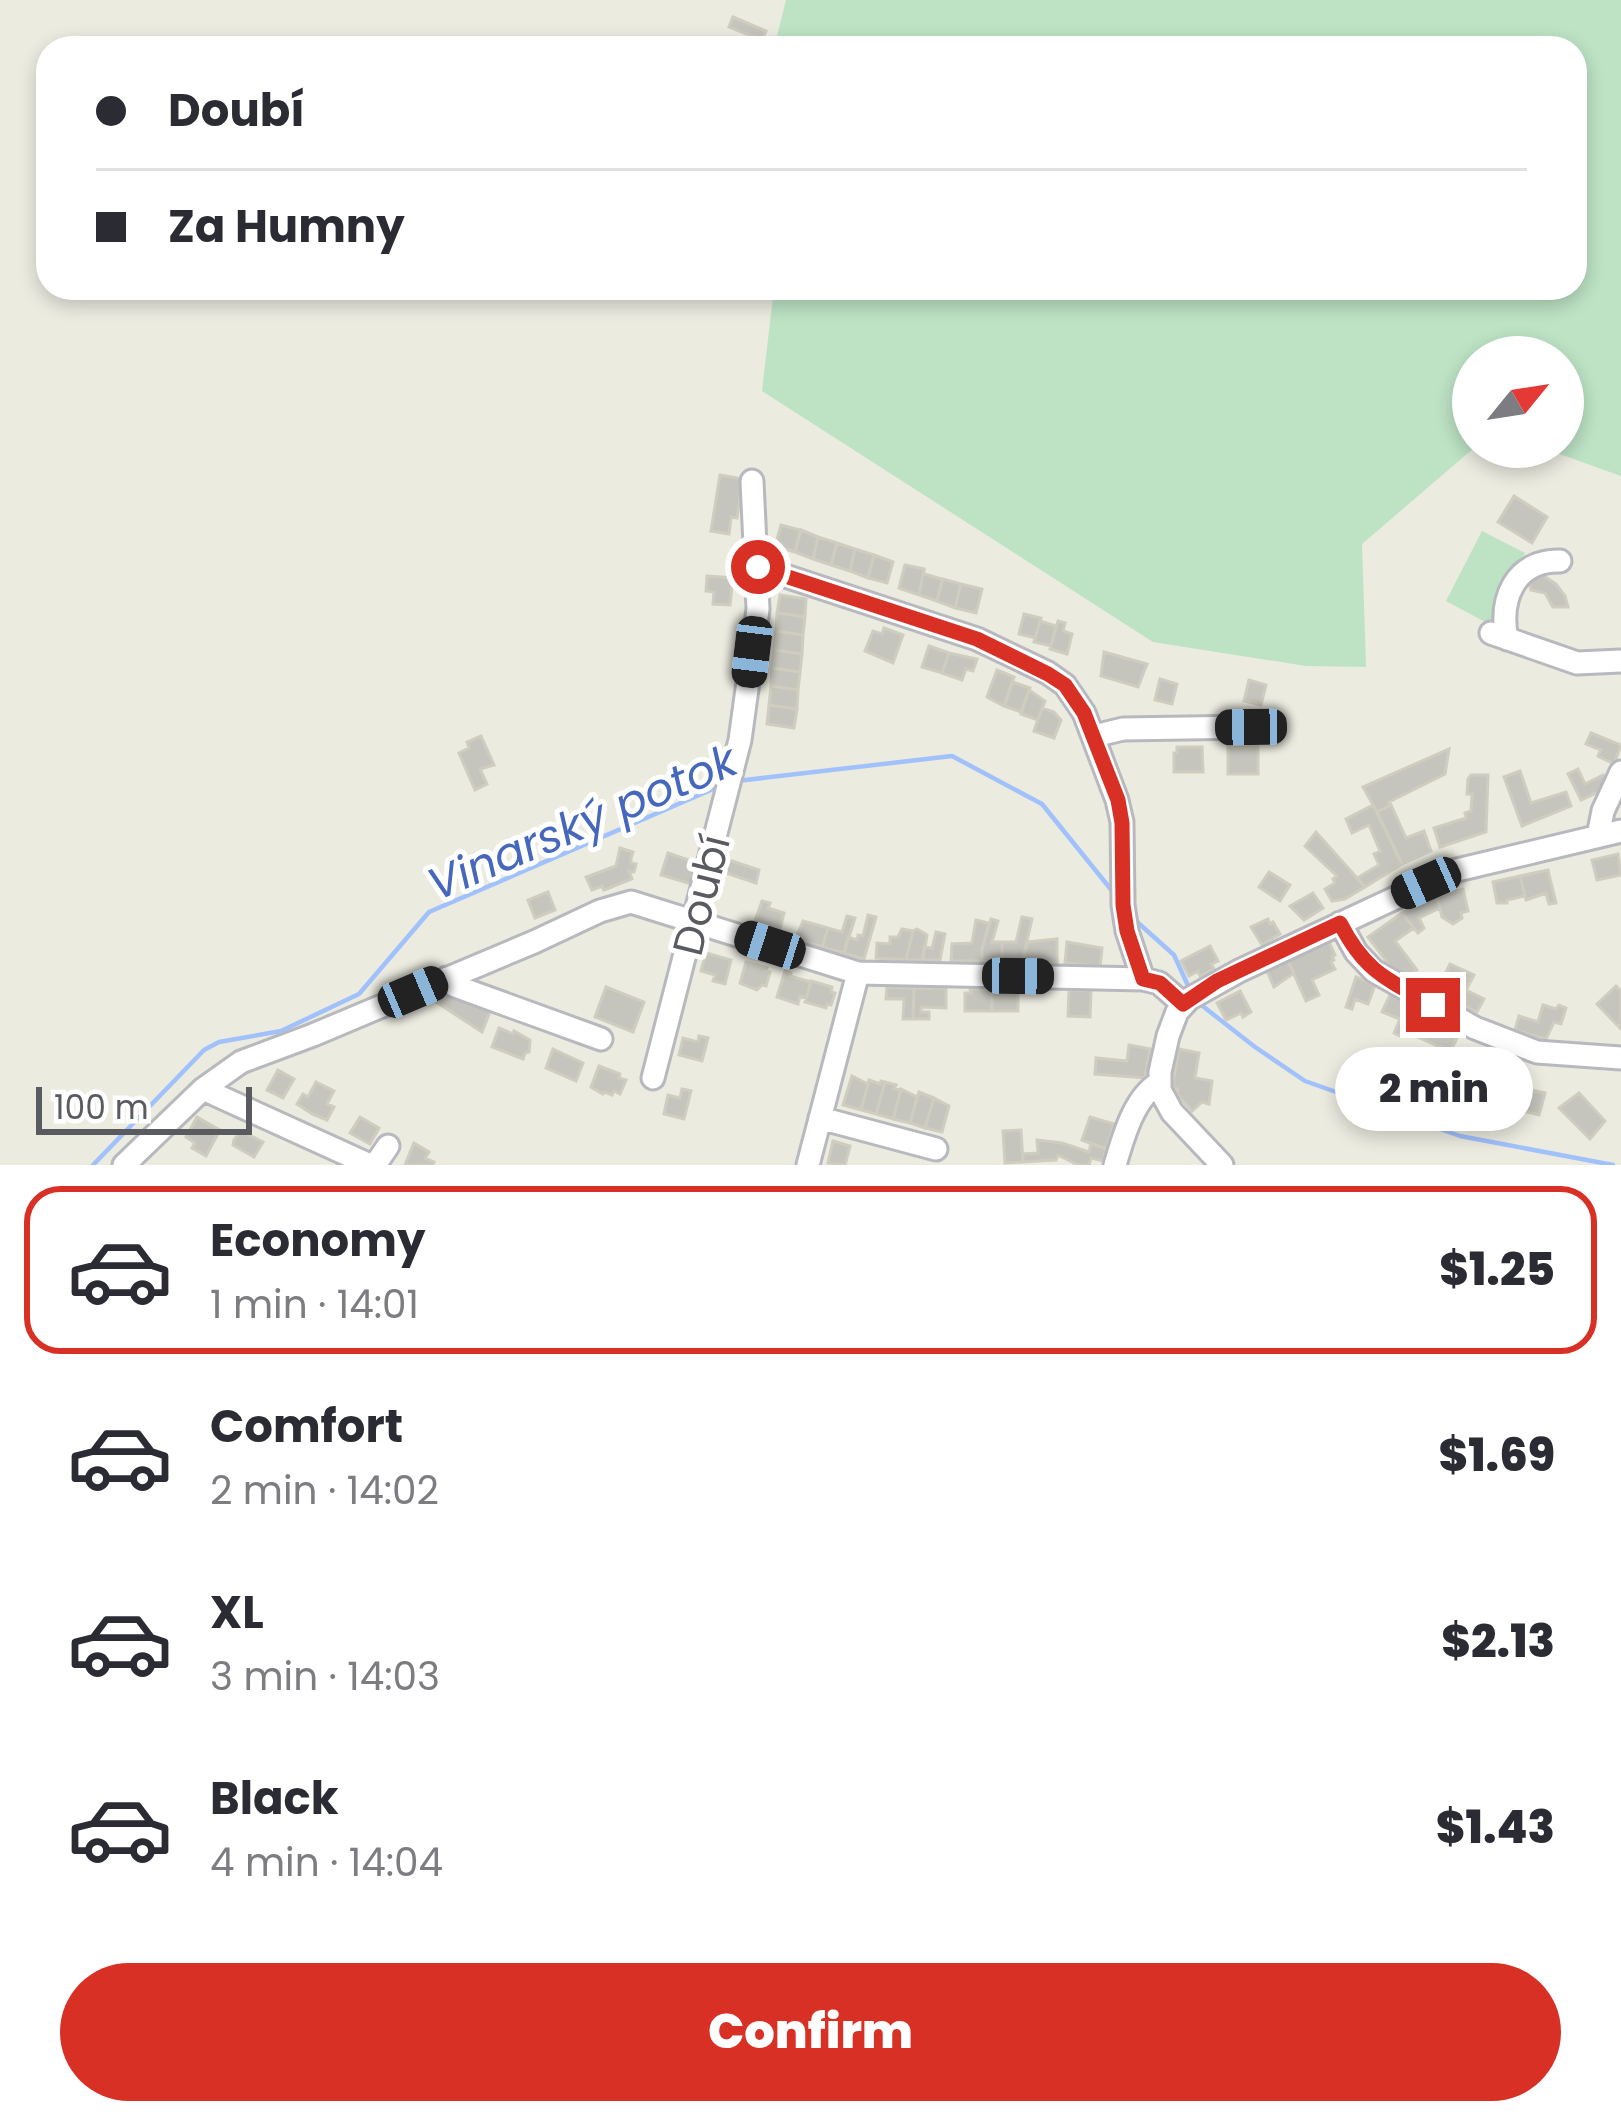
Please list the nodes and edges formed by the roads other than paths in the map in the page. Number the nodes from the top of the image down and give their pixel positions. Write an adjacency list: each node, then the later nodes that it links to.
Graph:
1 (752, 482): 3 (street, Doubí)
2 (1560, 561): 4 (street)
3 (758, 567): 6 (street); 9 (street, Doubí)
4 (1621, 661)
5 (1251, 727): 6 (street)
6 (1094, 736): 13 (street)
7 (1621, 772): 8 (street)
8 (1610, 834): 10 (street)
9 (695, 921): 11 (street); 12 (street); 17 (street, Doubí)
10 (1340, 923): 14 (street); 16 (street)
11 (858, 973): 13 (street); 20 (street)
12 (447, 978): 15 (street); 19 (street)
13 (1143, 979): 14 (street)
14 (1183, 1004): 18 (street)
15 (602, 1039)
16 (1621, 1058)
17 (652, 1078)
18 (1159, 1083): 25 (street); 26 (street)
19 (202, 1089): 22 (street); 23 (street)
20 (820, 1118): 21 (street); 24 (street)
21 (936, 1149)
22 (378, 1158)
23 (124, 1165)
24 (808, 1165)
25 (1115, 1165)
26 (1222, 1165)

